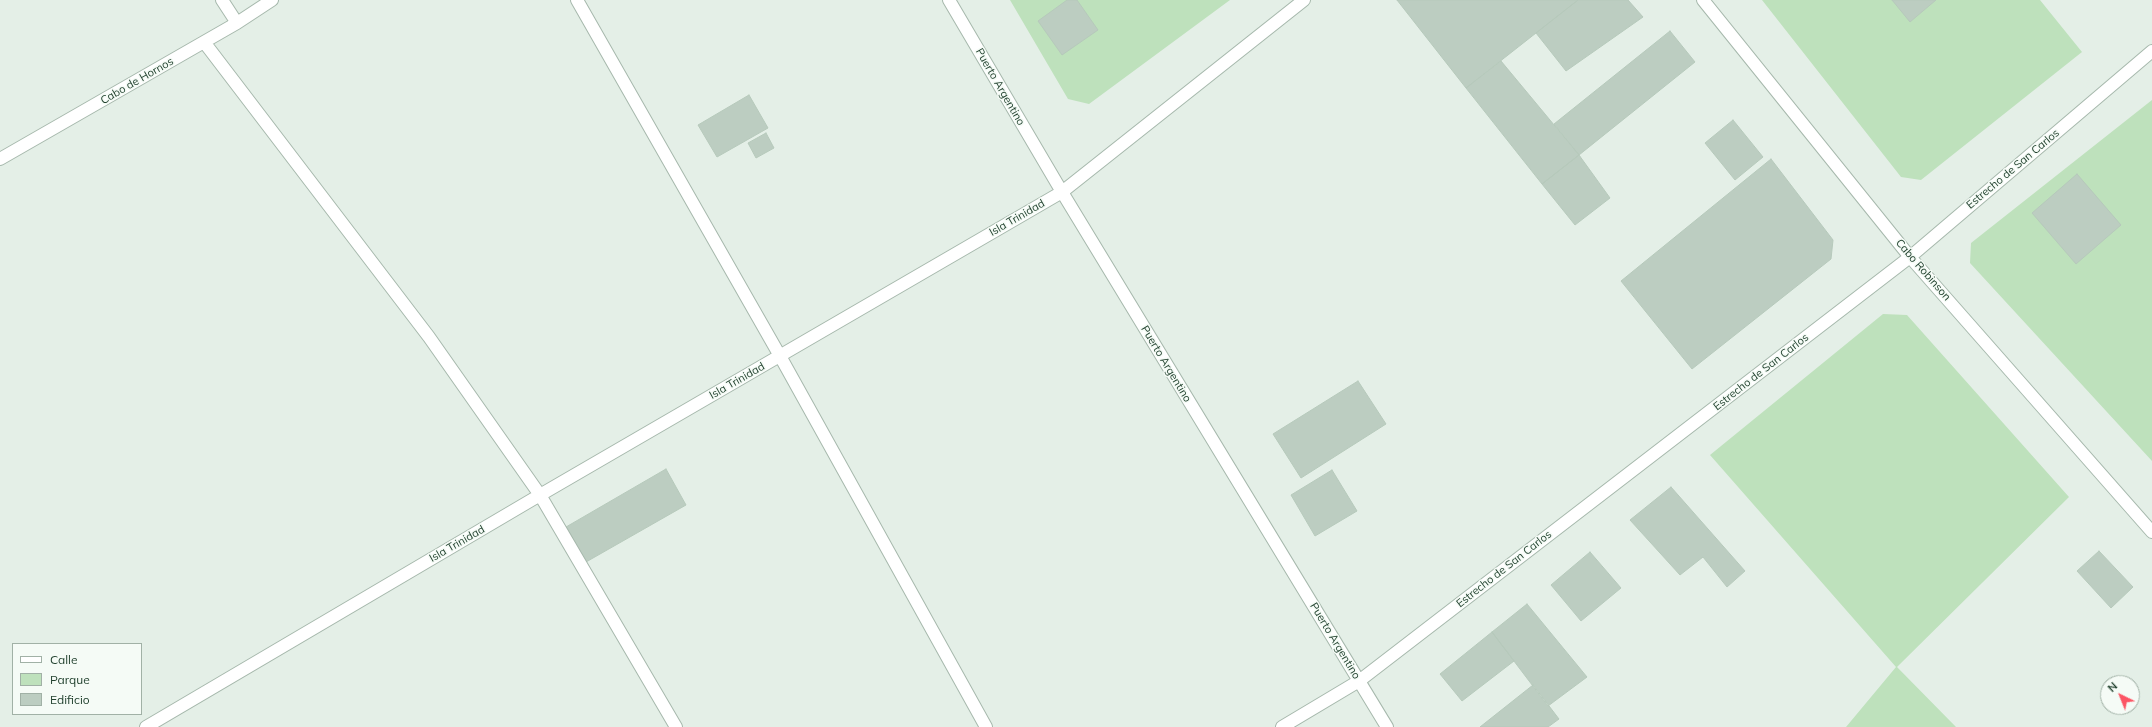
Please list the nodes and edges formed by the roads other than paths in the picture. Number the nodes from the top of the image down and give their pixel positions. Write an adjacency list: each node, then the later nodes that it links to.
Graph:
1 (222, 0): 7 (street)
2 (272, 0): 7 (street, Cabo de Hornos)
3 (577, 0): 13 (street)
4 (949, 0): 11 (street, Puerto Argentino)
5 (1304, 0): 11 (street, Isla Trinidad)
6 (1703, 0): 12 (street, Cabo Robinson)
7 (238, 23): 8 (street, Cabo de Hornos)
8 (204, 42): 10 (street, Cabo de Hornos); 14 (street)
9 (2152, 51): 12 (street, Estrecho de San Carlos)
10 (0, 159)
11 (1062, 192): 13 (street, Isla Trinidad); 16 (street, Puerto Argentino)
12 (1910, 257): 15 (street, Cabo Robinson); 16 (street, Estrecho de San Carlos)
13 (780, 356): 14 (street, Isla Trinidad); 19 (street)
14 (540, 495): 17 (street, Isla Trinidad); 18 (street)
15 (2152, 532)
16 (1359, 681): 20 (street, Estrecho de San Carlos); 21 (street, Puerto Argentino)
17 (146, 727)
18 (676, 727)
19 (986, 727)
20 (1282, 727)
21 (1387, 727)

